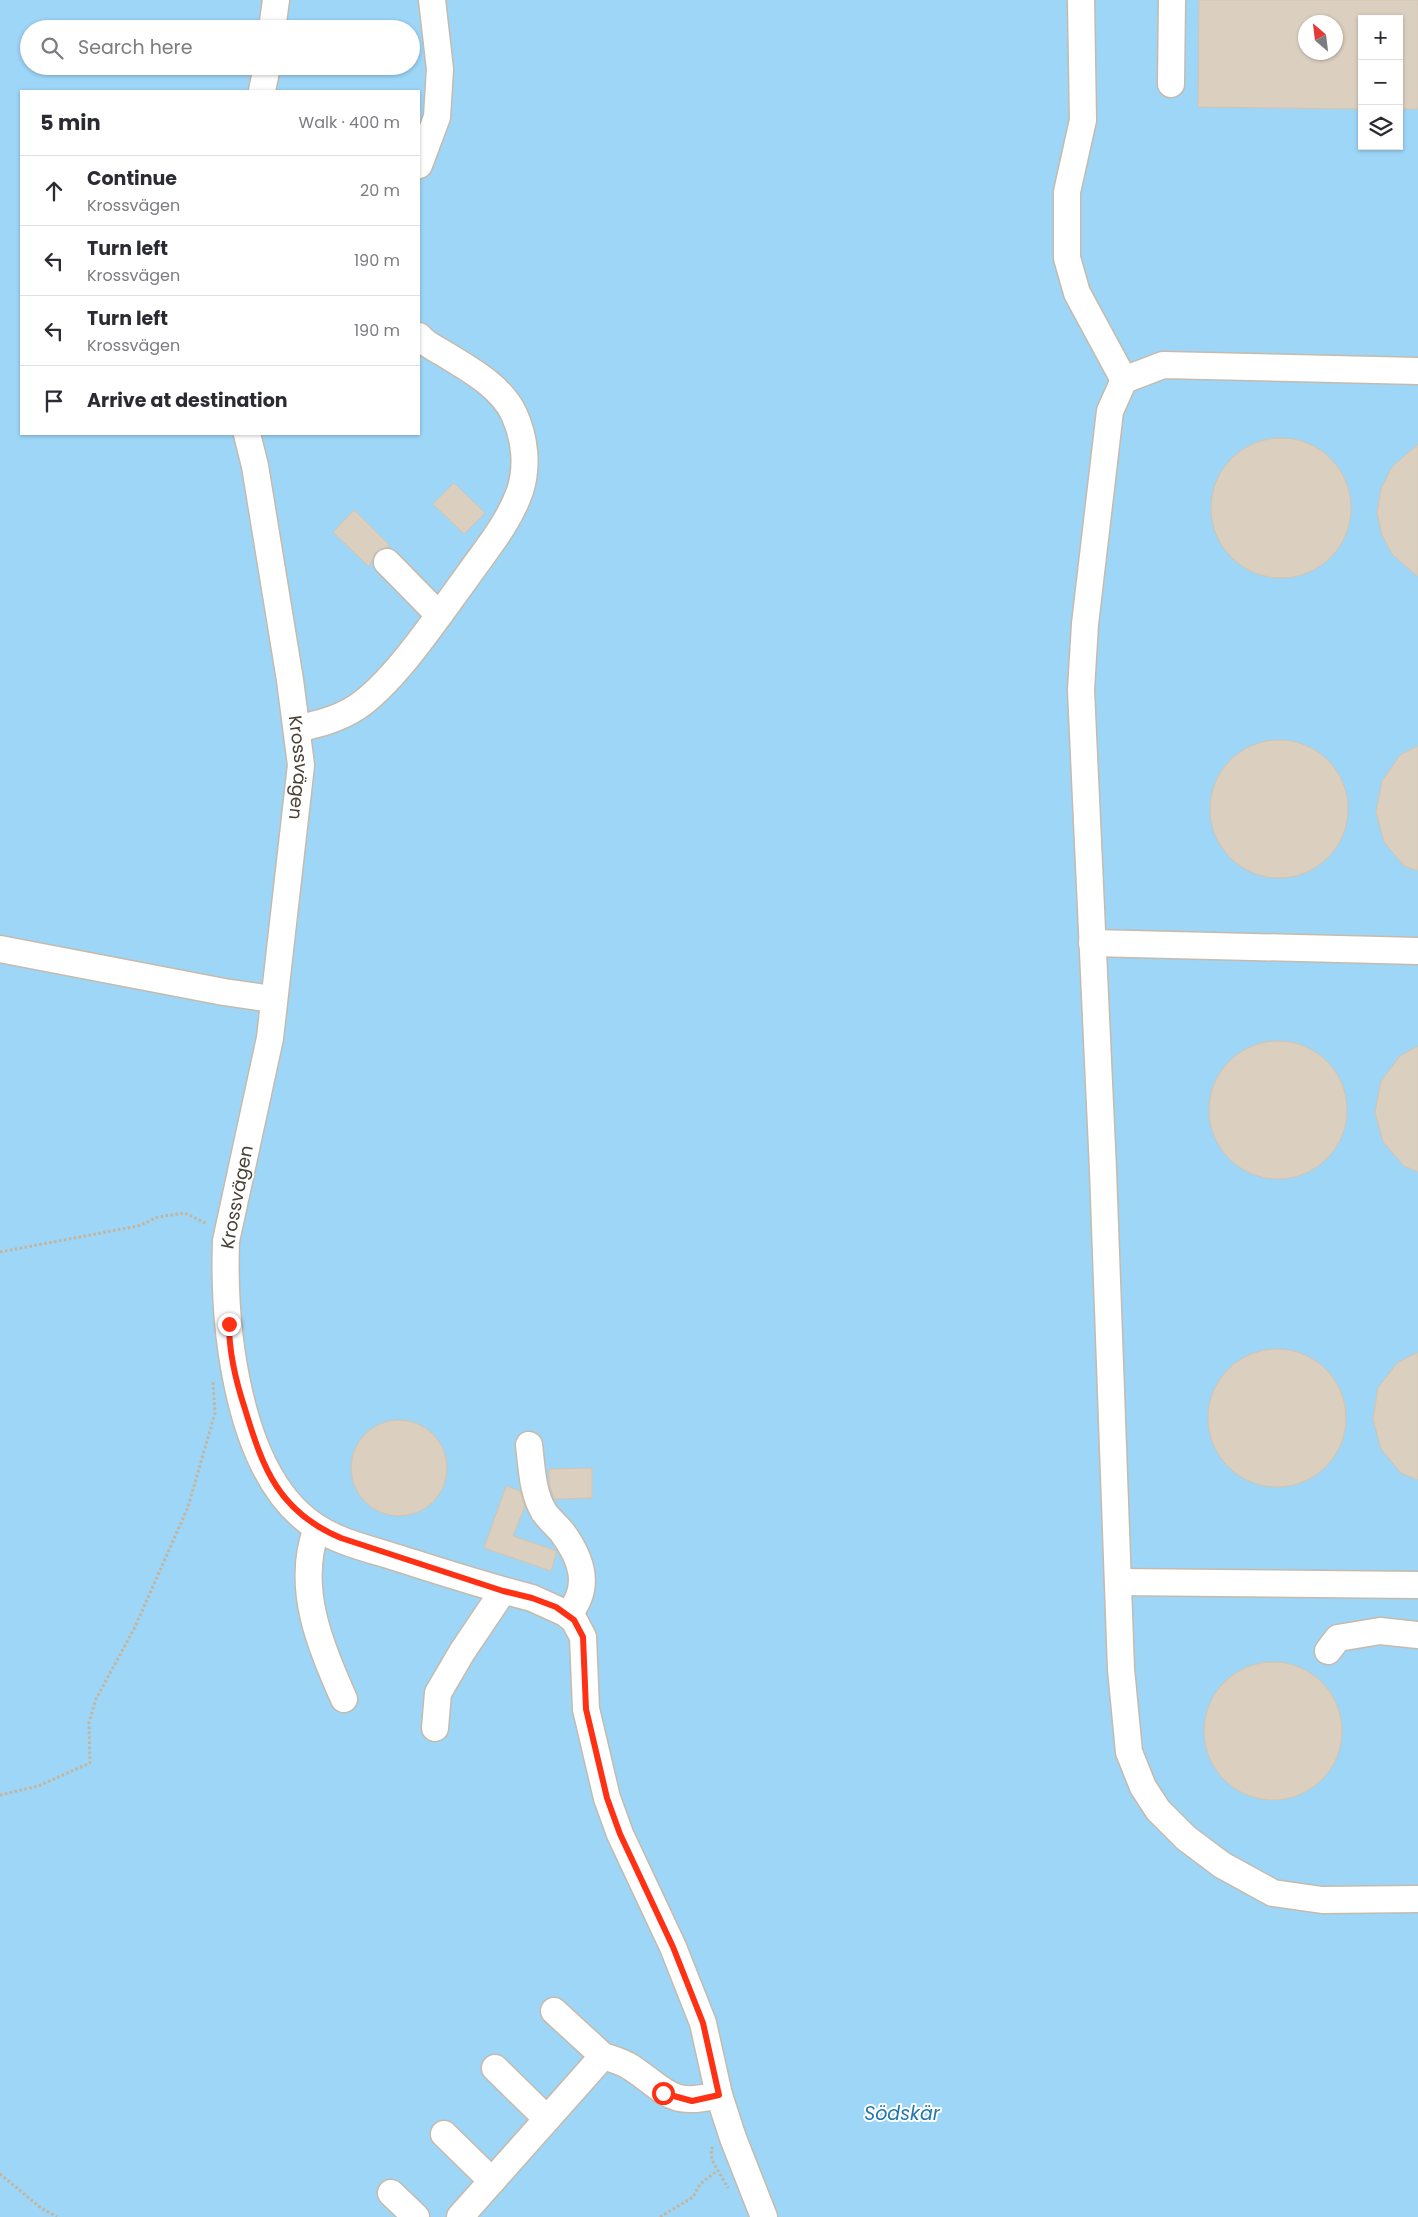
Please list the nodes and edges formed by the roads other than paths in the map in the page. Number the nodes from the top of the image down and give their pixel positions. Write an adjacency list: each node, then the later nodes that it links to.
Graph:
1 (276, 0): 5 (street)
2 (432, 0): 9 (street)
3 (1081, 0): 12 (street)
4 (1172, 0): 7 (street)
5 (273, 20)
6 (265, 75): 8 (street)
7 (1172, 84)
8 (262, 90)
9 (420, 161)
10 (420, 337): 15 (street)
11 (1418, 371): 12 (street)
12 (1124, 380): 17 (street)
13 (247, 435): 16 (street, Krossvägen)
14 (387, 562): 15 (street)
15 (439, 615): 16 (street)
16 (297, 729): 20 (street, Krossvägen)
17 (1092, 943): 19 (street); 23 (street)
18 (0, 949): 20 (street)
19 (1418, 951)
20 (273, 999): 22 (street, Krossvägen)
21 (529, 1445): 26 (street)
22 (317, 1528): 25 (street, Krossvägen); 29 (street)
23 (1118, 1582): 24 (street); 31 (street)
24 (1418, 1585)
25 (503, 1591): 26 (street, Krossvägen); 30 (street)
26 (568, 1615): 35 (street, Krossvägen)
27 (1418, 1635): 28 (street)
28 (1328, 1651)
29 (344, 1699)
30 (435, 1728)
31 (1418, 1899)
32 (554, 2011): 33 (street)
33 (603, 2056): 35 (street); 36 (street)
34 (495, 2068): 36 (street)
35 (719, 2095): 42 (street, Krossvägen)
36 (547, 2119): 38 (street)
37 (444, 2134): 38 (street)
38 (492, 2181): 41 (street)
39 (390, 2193): 40 (street)
40 (416, 2217)
41 (460, 2217)
42 (764, 2217)

